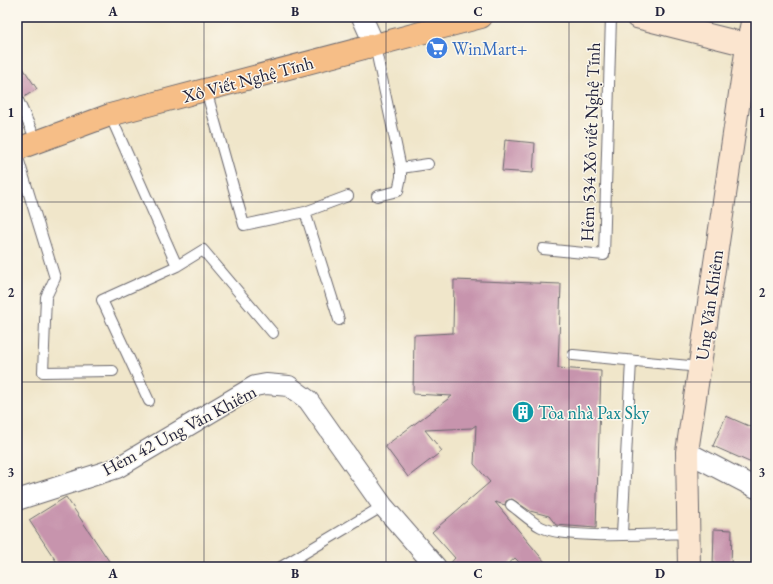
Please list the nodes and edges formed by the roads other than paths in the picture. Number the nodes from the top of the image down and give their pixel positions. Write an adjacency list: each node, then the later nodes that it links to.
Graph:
1 (362, 17): 7 (street)
2 (481, 17): 7 (main road, Xô Viết Nghệ Tĩnh)
3 (611, 17): 18 (lane, Hẻm 534 Xô viết Nghệ Tĩnh)
4 (637, 17): 6 (main road)
5 (753, 17): 6 (main road, Ung Văn Khiêm)
6 (753, 45): 24 (main road, Ung Văn Khiêm)
7 (375, 46): 8 (main road, Xô Viết Nghệ Tĩnh); 14 (lane)
8 (206, 90): 10 (main road, Xô Viết Nghệ Tĩnh); 17 (lane)
9 (17, 98): 11 (lane)
10 (110, 115): 11 (main road, Xô Viết Nghệ Tĩnh); 19 (lane)
11 (27, 144)
12 (17, 155): 25 (lane)
13 (428, 164): 14 (lane)
14 (401, 168): 16 (lane)
15 (348, 196): 17 (lane)
16 (378, 196)
17 (305, 212): 20 (lane)
18 (542, 248)
19 (177, 266): 21 (lane); 26 (lane)
20 (338, 320)
21 (273, 333)
22 (573, 355): 23 (lane)
23 (631, 361): 24 (lane); 33 (lane)
24 (700, 367): 27 (main road, Ung Văn Khiêm)
25 (113, 371)
26 (149, 401)
27 (687, 452): 28 (street); 32 (main road, Ung Văn Khiêm)
28 (756, 488)
29 (17, 500): 31 (street, Hẻm 42 Ung Văn Khiêm)
30 (512, 505): 33 (lane)
31 (382, 506): 34 (lane); 35 (street, Hẻm 42 Ung Văn Khiêm)
32 (688, 533): 33 (lane); 36 (main road, Ung Văn Khiêm)
33 (622, 534)
34 (281, 567)
35 (436, 567)
36 (689, 567)

